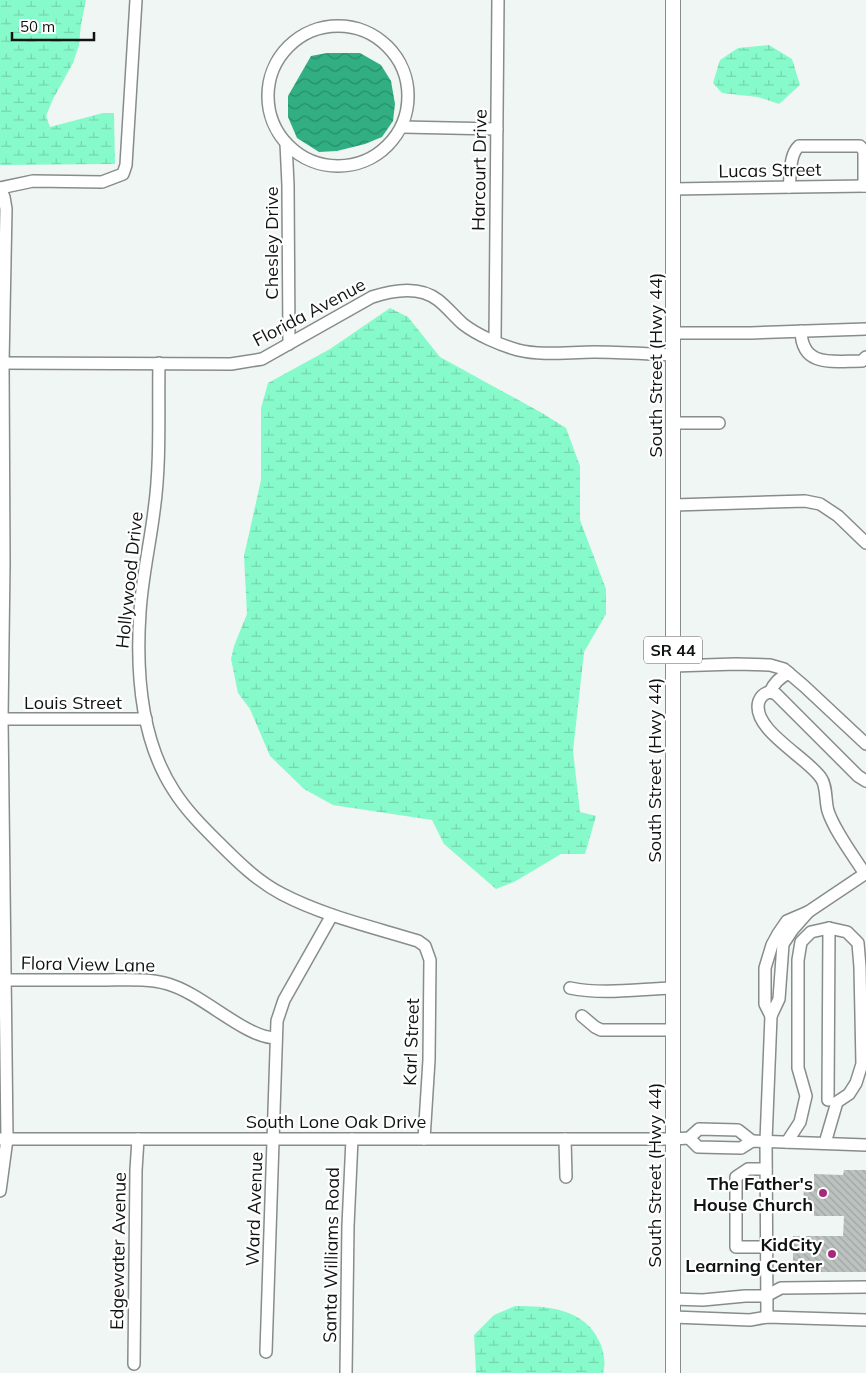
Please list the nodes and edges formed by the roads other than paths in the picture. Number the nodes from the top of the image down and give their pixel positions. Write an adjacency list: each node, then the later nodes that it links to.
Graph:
1 (136, 0): 9 (street)
2 (498, 0): 5 (street, Harcourt Drive)
3 (673, 1): 10 (main road, South Street (Hwy 44) / SR 44)
4 (402, 127): 5 (street); 6 (street); 6 (street)
5 (497, 129): 14 (street, Harcourt Drive)
6 (286, 143): 15 (street, Chesley Drive)
7 (865, 186): 8 (street, Lucas Street); 8 (street)
8 (789, 187): 10 (street, Lucas Street)
9 (0, 188): 18 (street)
10 (674, 189): 13 (main road, South Street (Hwy 44) / SR 44)
11 (866, 329): 12 (street)
12 (800, 331): 13 (street); 17 (street)
13 (674, 333): 16 (main road, South Street (Hwy 44) / SR 44)
14 (495, 340): 15 (street, Florida Avenue); 16 (street, Florida Avenue)
15 (289, 344): 19 (street, Florida Avenue)
16 (674, 355): 20 (main road, South Street (Hwy 44) / SR 44)
17 (866, 357)
18 (3, 362): 19 (street, Florida Avenue); 22 (street)
19 (158, 363): 29 (street, Hollywood Drive)
20 (674, 423): 21 (street); 23 (main road, South Street (Hwy 44) / SR 44)
21 (719, 423)
22 (2, 442): 28 (street)
23 (674, 504): 24 (street); 25 (main road, South Street (Hwy 44) / SR 44)
24 (866, 543)
25 (673, 666): 26 (street); 39 (main road, South Street (Hwy 44) / SR 44)
26 (789, 673): 27 (street); 30 (street)
27 (770, 692): 31 (street); 32 (street)
28 (1, 719): 29 (street, Louis Street); 33 (street)
29 (146, 719): 34 (street, Hollywood Drive)
30 (866, 744)
31 (866, 781)
32 (865, 873): 54 (street)
33 (2, 883): 37 (street)
34 (332, 915): 36 (street, Hollywood Drive); 42 (street, Ward Avenue)
35 (829, 928): 43 (street); 44 (street); 44 (street)
36 (425, 946): 50 (street, Karl Street)
37 (4, 980): 42 (street, Flora View Lane); 46 (street)
38 (570, 988): 39 (street)
39 (673, 988): 41 (main road, South Street (Hwy 44) / SR 44)
40 (582, 1016): 41 (street)
41 (673, 1030): 52 (main road, South Street (Hwy 44) / SR 44)
42 (276, 1038): 48 (street, Ward Avenue)
43 (806, 1096): 44 (street); 55 (street)
44 (833, 1101): 56 (street)
45 (688, 1138): 52 (street, South Lone Oak Drive); 53 (street); 53 (street)
46 (3, 1139): 47 (street, South Lone Oak Drive); 60 (street)
47 (138, 1139): 48 (street, South Lone Oak Drive); 69 (street, Edgewater Avenue)
48 (273, 1139): 49 (street, South Lone Oak Drive); 68 (street, Ward Avenue)
49 (352, 1139): 50 (street, South Lone Oak Drive); 70 (street, Santa Williams Road)
50 (424, 1139): 51 (street, South Lone Oak Drive)
51 (565, 1139): 52 (street, South Lone Oak Drive); 59 (street)
52 (672, 1139): 64 (main road, South Street (Hwy 44) / SR 44)
53 (752, 1140): 54 (street)
54 (766, 1141): 55 (street); 58 (street)
55 (787, 1142): 56 (street)
56 (825, 1143): 57 (street)
57 (866, 1145)
58 (766, 1169): 61 (street); 61 (street)
59 (566, 1177)
60 (0, 1191)
61 (766, 1247): 63 (street)
62 (866, 1287): 63 (street)
63 (766, 1296): 64 (street); 66 (street)
64 (672, 1299): 65 (main road, SR 44)
65 (672, 1317): 66 (street); 71 (main road, SR 44)
66 (766, 1317): 67 (street)
67 (866, 1320)
68 (266, 1352)
69 (134, 1364)
70 (346, 1373)
71 (672, 1373)

